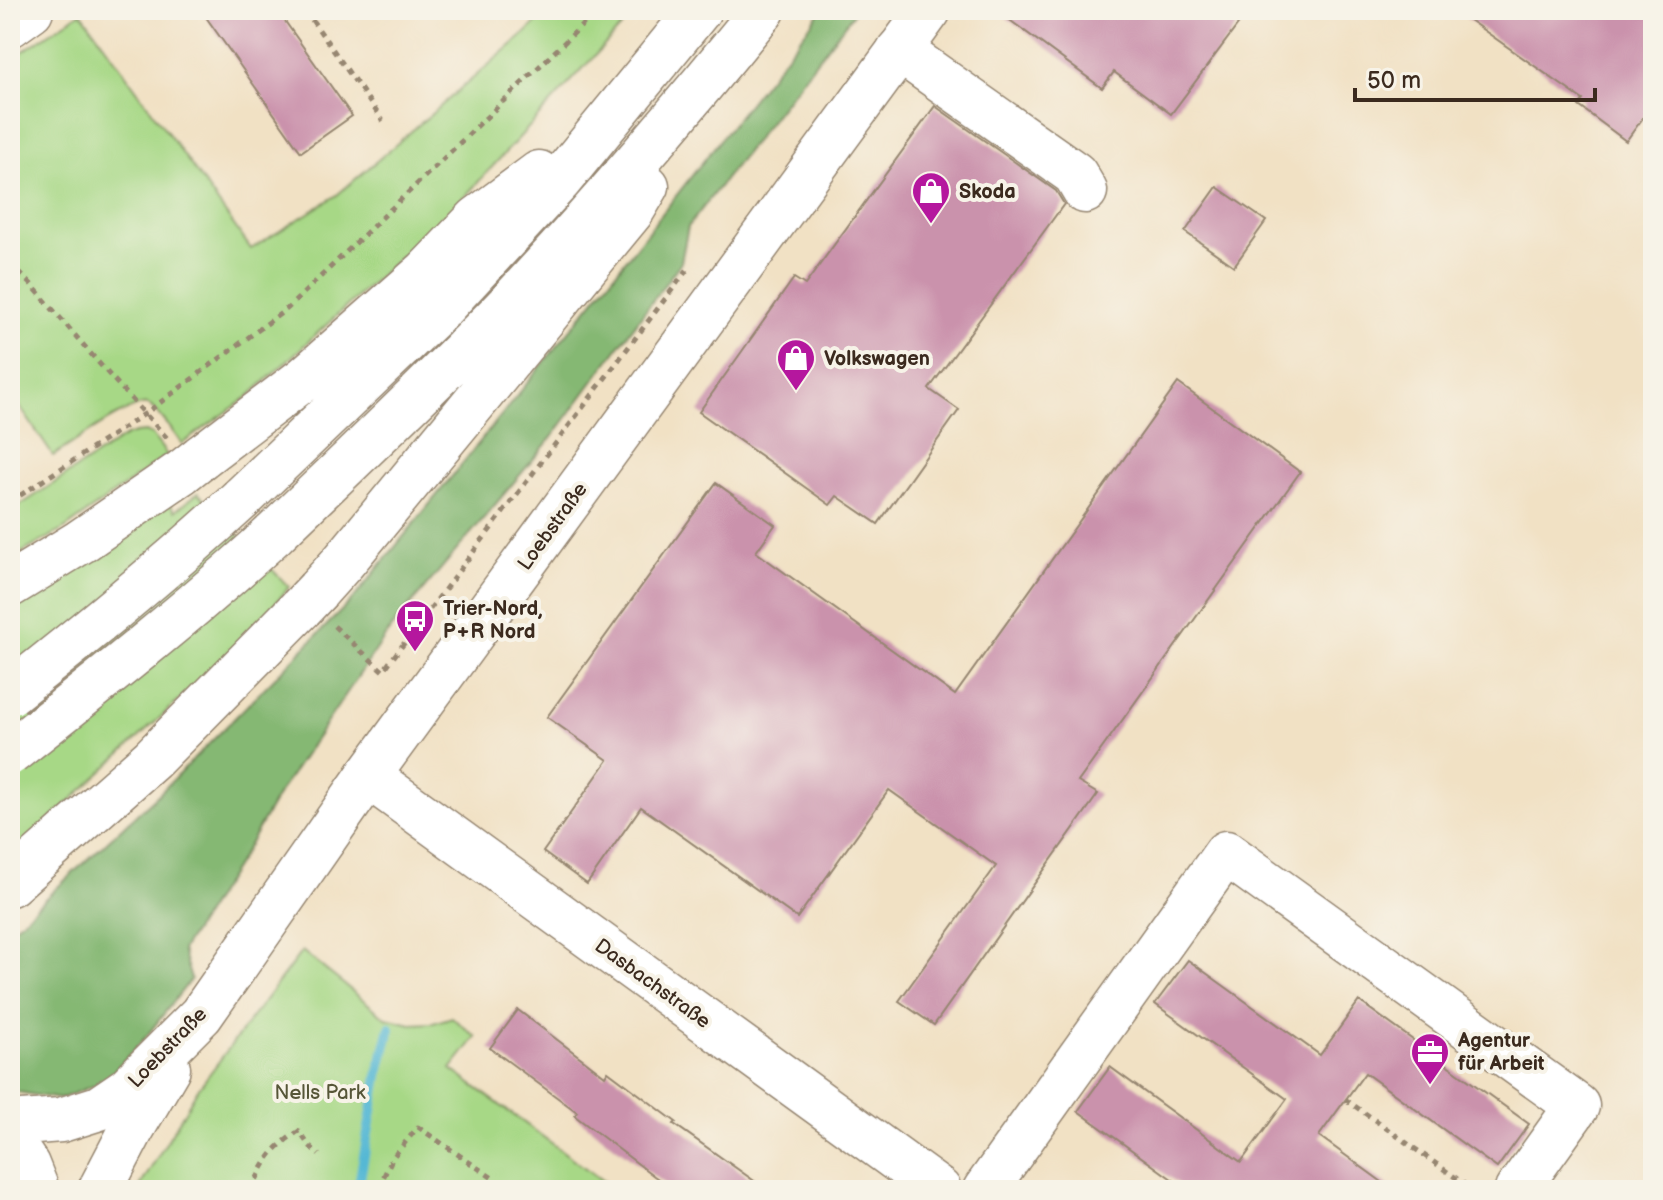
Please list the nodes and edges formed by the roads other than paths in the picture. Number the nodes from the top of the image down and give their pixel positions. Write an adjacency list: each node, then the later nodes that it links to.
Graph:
1 (31, 10): 5 (main road)
2 (699, 10): 8 (main road)
3 (763, 10): 7 (main road)
4 (929, 10): 6 (main road, Loebstraße)
5 (10, 25)
6 (899, 50): 9 (main road); 13 (main road, Loebstraße)
7 (707, 79): 12 (main road, bridge); 14 (main road)
8 (605, 124): 10 (main road); 11 (main road, bridge)
9 (1085, 191)
10 (10, 585)
11 (10, 694)
12 (10, 753)
13 (368, 776): 15 (main road, Loebstraße); 20 (main road, Dasbachstraße)
14 (10, 884)
15 (201, 1015): 16 (main road, Loebstraße); 19 (main road)
16 (10, 1124)
17 (10, 1140): 18 (main road)
18 (37, 1190)
19 (100, 1190)
20 (939, 1190)
21 (985, 1190): 22 (main road)
22 (1517, 1190)

